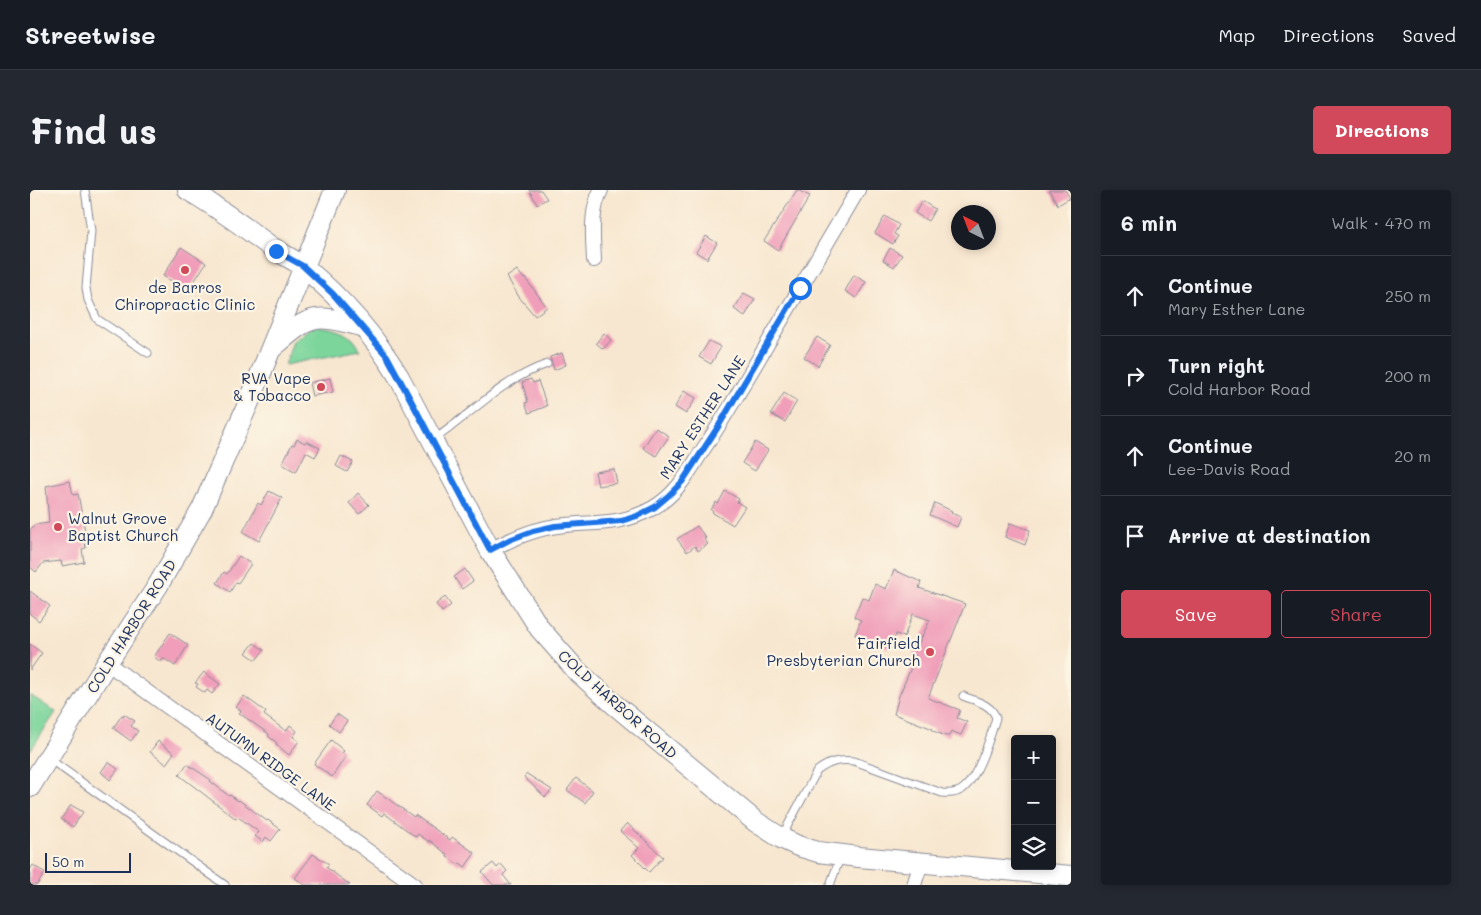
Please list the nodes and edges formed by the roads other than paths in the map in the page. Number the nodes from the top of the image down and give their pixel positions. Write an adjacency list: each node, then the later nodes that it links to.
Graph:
1 (85, 190): 10 (lane)
2 (188, 190): 7 (main road)
3 (335, 190): 7 (main road)
4 (601, 190): 6 (street)
5 (858, 190): 13 (street, MARY ESTHER LANE)
6 (594, 260)
7 (303, 266): 8 (main road, COLD HARBOR ROAD); 9 (main road, COLD HARBOR ROAD)
8 (362, 326): 9 (main road); 12 (main road, COLD HARBOR ROAD)
9 (270, 350): 14 (main road, COLD HARBOR ROAD)
10 (148, 353)
11 (548, 364): 12 (lane)
12 (433, 441): 13 (main road, COLD HARBOR ROAD)
13 (490, 550): 18 (main road, COLD HARBOR ROAD)
14 (107, 663): 16 (main road, COLD HARBOR ROAD); 23 (street, AUTUMN RIDGE LANE)
15 (963, 696): 18 (lane)
16 (48, 758): 17 (main road, COLD HARBOR ROAD); 22 (lane)
17 (30, 787)
18 (781, 838): 19 (main road, COLD HARBOR ROAD)
19 (842, 855): 20 (main road, COLD HARBOR ROAD); 24 (lane)
20 (921, 863): 21 (main road, COLD HARBOR ROAD); 25 (street)
21 (1071, 876)
22 (225, 885)
23 (414, 885)
24 (830, 885)
25 (914, 885)

